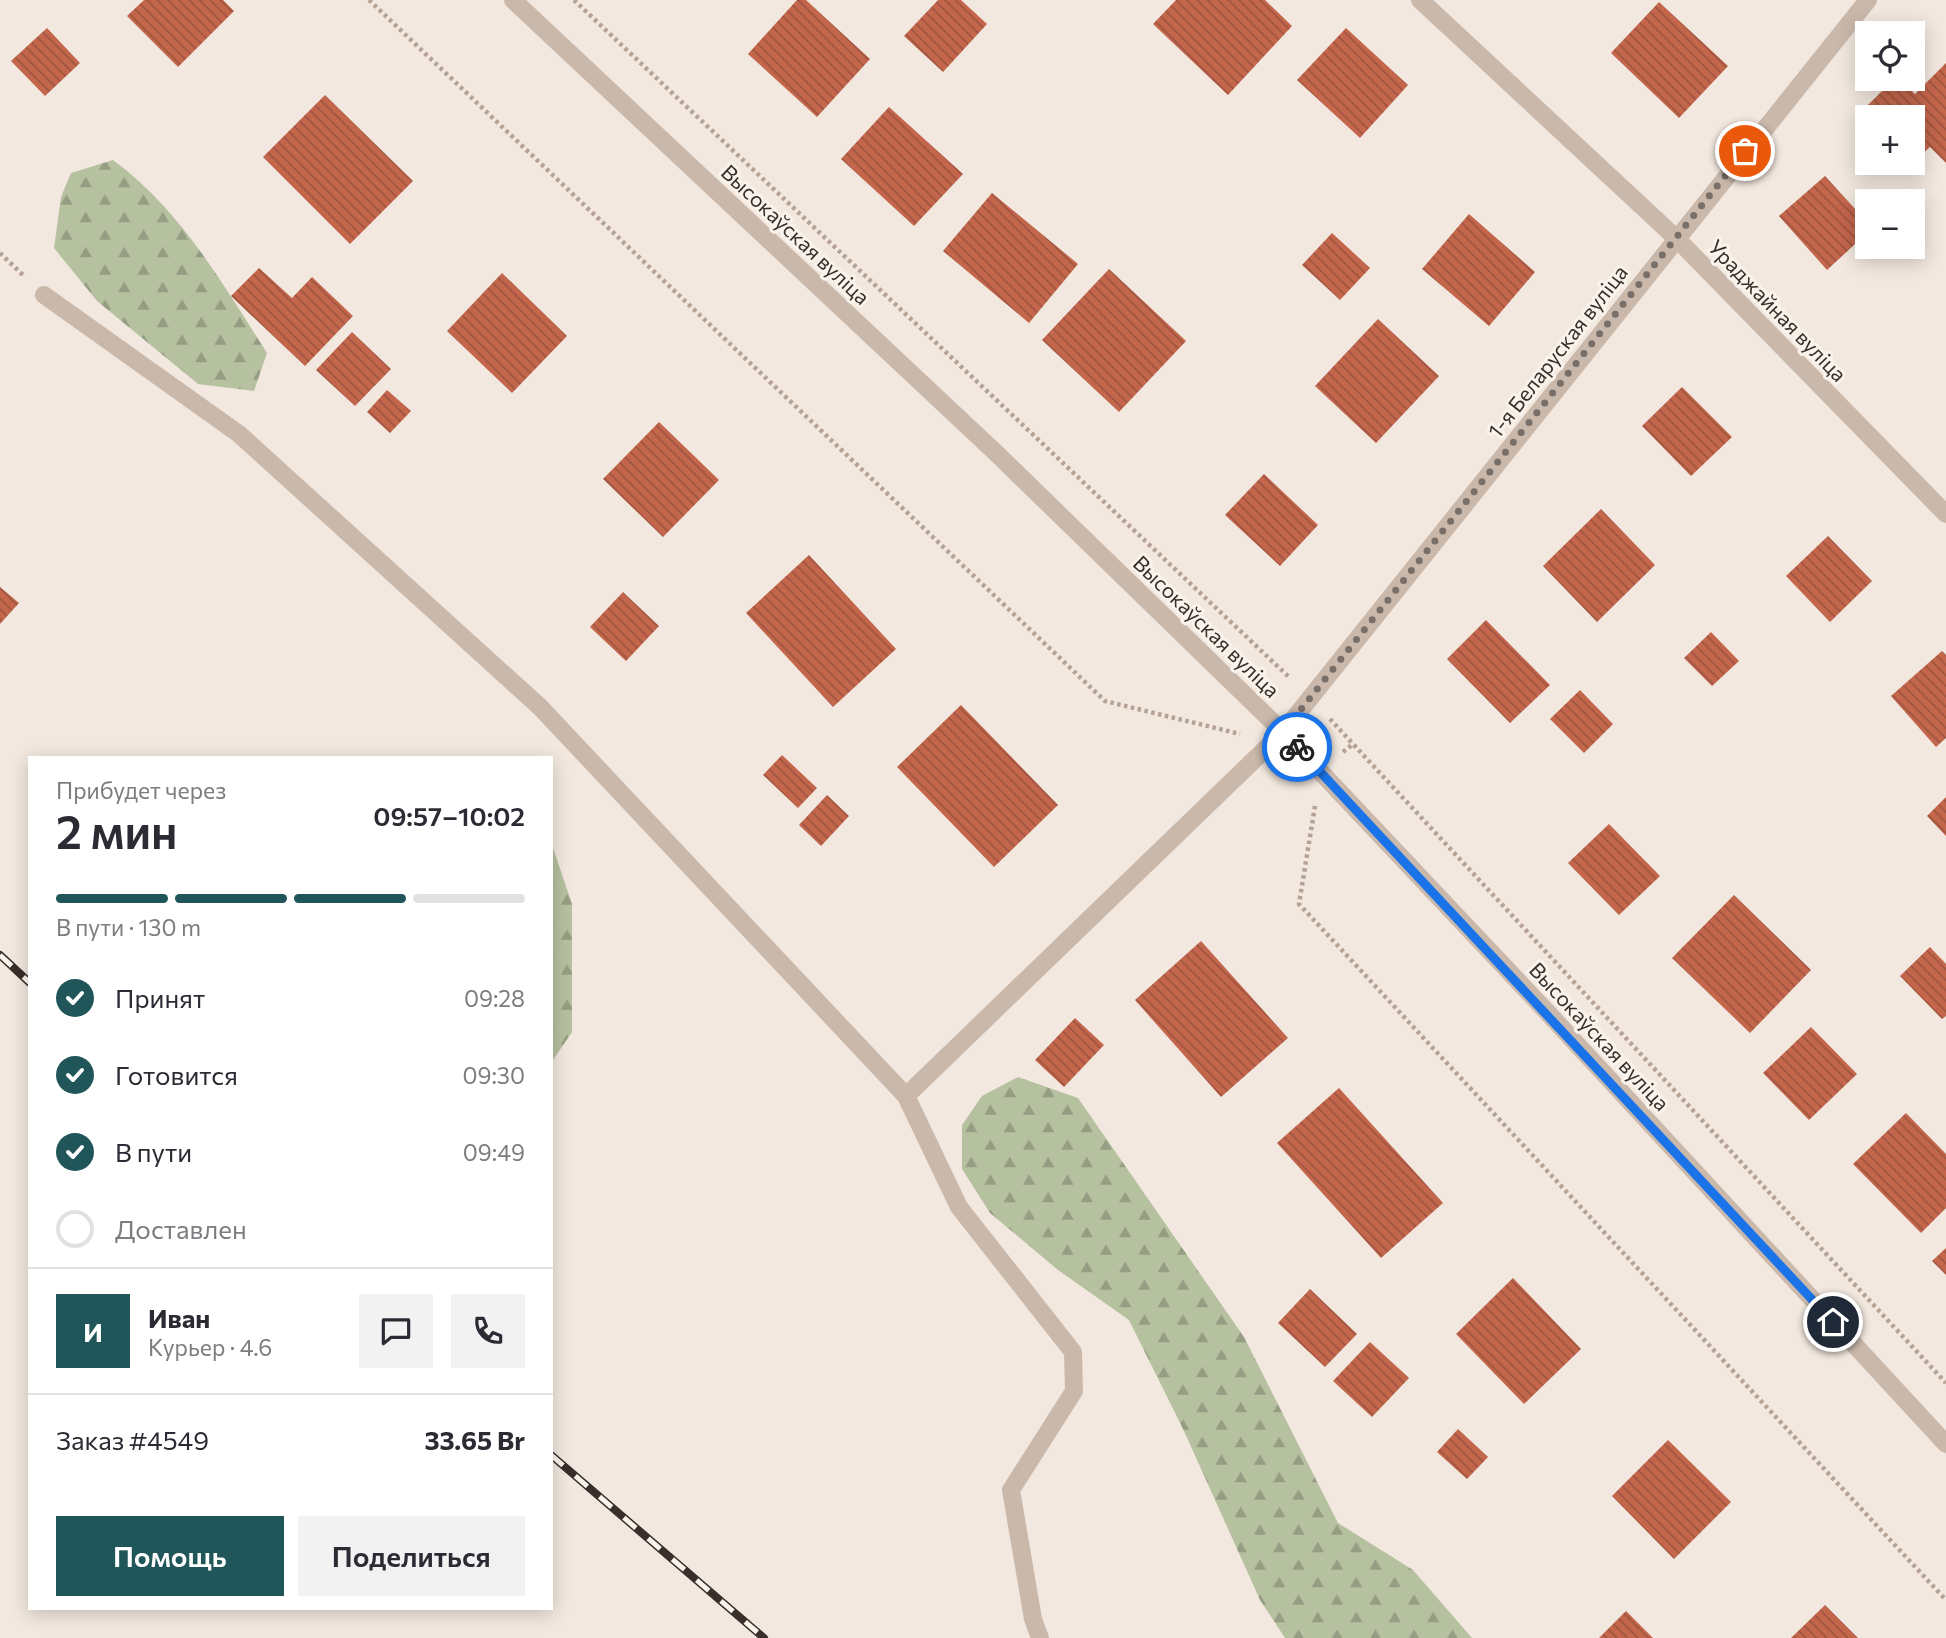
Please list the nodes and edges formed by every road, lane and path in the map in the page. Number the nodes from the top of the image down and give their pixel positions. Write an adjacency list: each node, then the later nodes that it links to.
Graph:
1 (369, 0): 10 (path)
2 (513, 0): 10 (street, Высокаўская вуліца)
3 (574, 0): 9 (path)
4 (1420, 0): 6 (street, Ураджайная вуліца)
5 (1868, 0): 6 (street, 1-я Беларуская вуліца)
6 (1676, 238): 8 (street, Ураджайная вуліца); 9 (street, 1-я Беларуская вуліца)
7 (44, 295): 13 (street)
8 (1946, 514)
9 (1310, 698): 10 (street, 1-я Беларуская вуліца); 11 (path)
10 (1283, 732): 12 (street, Высокаўская вуліца); 13 (street, 1-я Беларуская вуліца)
11 (1353, 744): 12 (path); 14 (path)
12 (1320, 771): 15 (street, Высокаўская вуліца); 16 (path)
13 (906, 1096): 17 (street)
14 (1946, 1383)
15 (1946, 1444)
16 (1946, 1600)
17 (1040, 1638)

